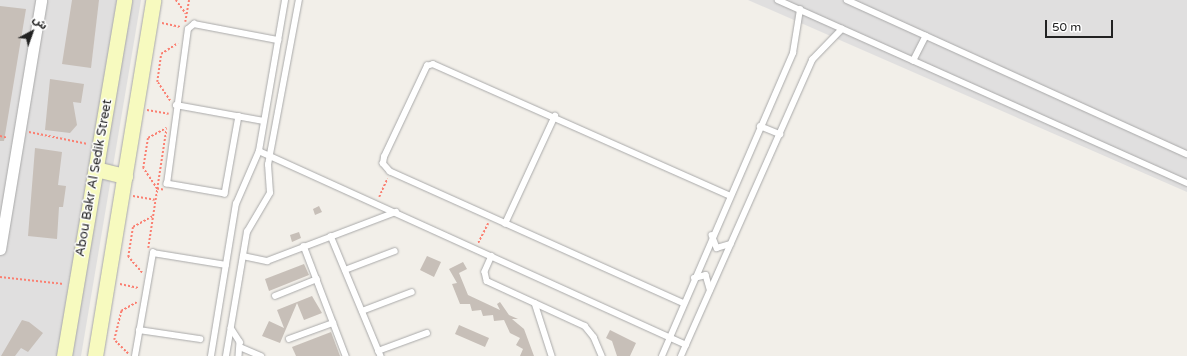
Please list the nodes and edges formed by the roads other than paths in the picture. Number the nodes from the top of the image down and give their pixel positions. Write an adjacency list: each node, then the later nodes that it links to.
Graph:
1 (41, 0): 32 (street)
2 (124, 0): 22 (main road, Abou Bakr Al Sedik Street)
3 (154, 0): 23 (main road)
4 (285, 0): 11 (lane)
5 (298, 0): 20 (lane)
6 (778, 0): 8 (lane)
7 (847, 0): 10 (lane)
8 (800, 10): 9 (lane); 17 (lane)
9 (842, 29): 12 (lane); 18 (lane)
10 (926, 36): 12 (lane); 21 (lane)
11 (278, 40): 13 (lane); 16 (lane)
12 (913, 61): 24 (lane)
13 (173, 103): 14 (lane); 14 (lane)
14 (239, 116): 16 (lane)
15 (554, 116): 25 (lane); 27 (lane); 27 (lane)
16 (264, 121): 19 (lane)
17 (760, 126): 18 (lane); 25 (lane)
18 (780, 134): 30 (lane)
19 (259, 151): 20 (lane); 36 (lane)
20 (270, 154): 26 (lane); 34 (lane)
21 (1187, 154)
22 (96, 169): 23 (main road); 56 (main road, Abou Bakr Al Sedik Street)
23 (124, 176): 57 (main road)
24 (1187, 184)
25 (729, 195): 28 (lane)
26 (396, 212): 29 (lane); 35 (lane)
27 (505, 224): 44 (lane)
28 (712, 234): 30 (lane); 39 (lane)
29 (331, 236): 31 (lane); 37 (lane)
30 (731, 243): 40 (lane)
31 (304, 246): 34 (lane); 38 (lane)
32 (0, 249)
33 (395, 251): 37 (lane)
34 (244, 256): 47 (lane)
35 (492, 256): 43 (lane); 50 (lane)
36 (226, 264): 48 (lane); 59 (lane)
37 (345, 270): 45 (lane)
38 (317, 280): 42 (lane); 46 (lane)
39 (692, 280): 40 (lane); 44 (lane)
40 (710, 291): 53 (lane)
41 (412, 292): 45 (lane)
42 (275, 296)
43 (534, 303): 64 (lane); 65 (lane)
44 (682, 303): 50 (lane)
45 (362, 311): 55 (lane)
46 (333, 323): 51 (lane); 63 (lane)
47 (231, 328): 54 (lane); 60 (lane)
48 (139, 330): 52 (lane); 58 (lane)
49 (427, 333): 55 (lane)
50 (669, 337): 53 (lane); 66 (lane)
51 (289, 339)
52 (200, 340)
53 (686, 345): 67 (lane)
54 (240, 347): 61 (lane); 62 (lane)
55 (380, 353)
56 (64, 356)
57 (94, 356)
58 (135, 356)
59 (211, 356)
60 (226, 356)
61 (239, 356)
62 (261, 356)
63 (346, 356)
64 (552, 356)
65 (602, 356)
66 (662, 356)
67 (681, 356)

